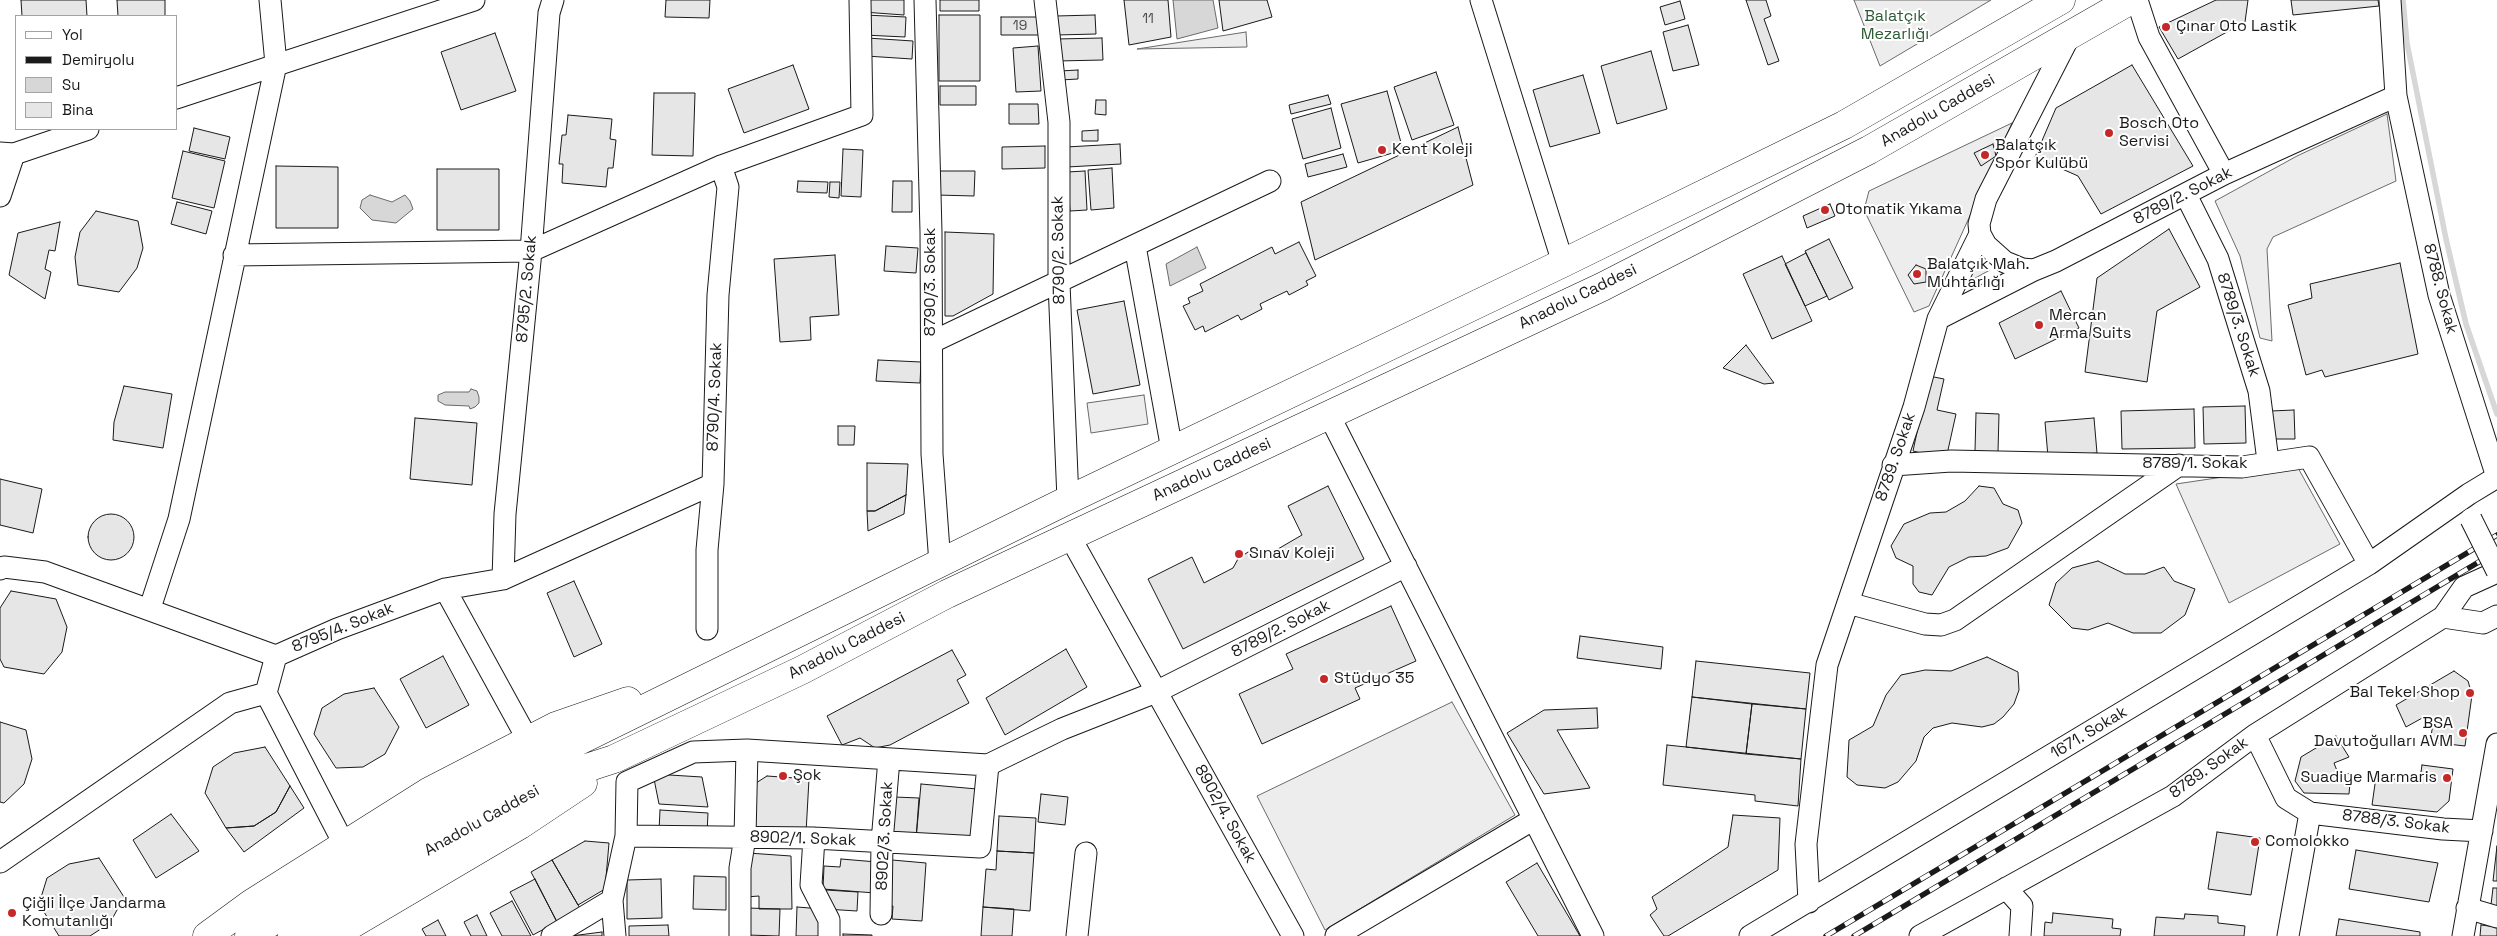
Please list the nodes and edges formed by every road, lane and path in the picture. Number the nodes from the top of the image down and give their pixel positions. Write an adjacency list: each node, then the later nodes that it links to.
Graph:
1 (270, 0): 13 (street)
2 (474, 0): 13 (street)
3 (553, 0): 25 (street, 8795/2. Sokak)
4 (860, 0): 18 (street)
5 (925, 0): 31 (street, 8790/3. Sokak)
6 (1045, 0): 29 (street, 8790/2. Sokak)
7 (1481, 0): 27 (street)
8 (2061, 0): 27 (highway, Anadolu Caddesi)
9 (2131, 0): 12 (highway, Anadolu Caddesi)
10 (2137, 0): 19 (street)
11 (2390, 0): 14 (street, 8788. Sokak)
12 (2069, 37): 23 (street, 8789. Sokak); 32 (highway, Anadolu Caddesi)
13 (276, 64): 15 (street); 26 (street)
14 (2396, 96): 19 (street, 8789/2. Sokak); 37 (street, 8788. Sokak)
15 (178, 97)
16 (85, 130): 17 (street)
17 (7, 154): 22 (street)
18 (721, 166): 25 (street); 38 (street, 8790/4. Sokak)
19 (2224, 174): 21 (street, 8789/2. Sokak)
20 (1270, 181): 24 (street)
21 (2186, 195): 28 (street, 8789/2. Sokak); 34 (street, 8789/3. Sokak)
22 (0, 196)
23 (1980, 234): 28 (street); 30 (street, 8789. Sokak)
24 (1135, 246): 29 (street); 33 (street)
25 (531, 251): 26 (street); 47 (street, 8795/2. Sokak)
26 (234, 255): 50 (street)
27 (1563, 263): 33 (highway, Anadolu Caddesi)
28 (2034, 270): 30 (street, 8789/2. Sokak)
29 (1059, 283): 31 (street); 39 (street, 8790/2. Sokak)
30 (1938, 319): 35 (street, 8789. Sokak)
31 (932, 342): 42 (street, 8790/3. Sokak)
32 (1329, 415): 41 (highway, Anadolu Caddesi); 44 (street)
33 (1172, 450): 39 (highway, Anadolu Caddesi)
34 (2268, 461): 36 (street, 8789/1. Sokak); 43 (street, 8789/1. Sokak)
35 (1893, 465): 36 (street, 8789/1. Sokak); 49 (street, 8789. Sokak)
36 (2179, 466): 49 (street)
37 (2497, 477): 43 (street)
38 (713, 484): 47 (street, 8795/4. Sokak); 53 (street, 8790/4. Sokak)
39 (1068, 500): 42 (highway, Anadolu Caddesi)
40 (2472, 519): 46 (street, bridge)
41 (1070, 537): 56 (street, 8902/4. Sokak); 62 (highway, Anadolu Caddesi)
42 (940, 564): 55 (highway, Anadolu Caddesi)
43 (2369, 564): 77 (street, 1671. Sokak)
44 (1406, 566): 56 (street, 8789/2. Sokak); 67 (street)
45 (0, 569): 50 (street)
46 (2497, 571): 52 (street)
47 (503, 579): 48 (street, 8795/4. Sokak)
48 (445, 589): 54 (street, 8795/4. Sokak); 59 (street)
49 (1848, 603): 77 (street, 8789. Sokak)
50 (150, 608): 54 (street)
51 (2497, 616): 52 (street)
52 (2443, 617): 58 (street, 8789. Sokak)
53 (707, 629)
54 (276, 656): 57 (street, 8795/4. Sokak)
55 (750, 658): 59 (highway); 82 (highway, Anadolu Caddesi)
56 (1156, 692): 64 (street); 90 (street, 8902/4. Sokak)
57 (266, 693): 72 (street); 74 (street)
58 (2255, 735): 65 (street); 75 (street, 8789. Sokak)
59 (528, 740): 72 (highway)
60 (746, 750): 63 (street); 68 (street); 69 (street)
61 (2496, 754): 66 (street)
62 (614, 759): 83 (highway, Anadolu Caddesi); 84 (highway)
63 (889, 759): 64 (street); 71 (street, 8902/3. Sokak)
64 (988, 765): 71 (street, 8902/1. Sokak)
65 (2310, 813): 66 (street, 8788/3. Sokak); 96 (street)
66 (2488, 819): 78 (street)
67 (1534, 820): 91 (street); 92 (street)
68 (626, 836): 69 (street, 8902/1. Sokak); 76 (street)
69 (745, 837): 70 (street, 8902/1. Sokak); 87 (street)
70 (814, 838): 71 (street, 8902/1. Sokak); 88 (street)
71 (882, 842): 79 (street, 8902/3. Sokak)
72 (344, 844): 81 (highway)
73 (1086, 853): 89 (street)
74 (0, 862)
75 (2006, 888): 94 (street, 8789. Sokak); 95 (street)
76 (612, 900): 85 (street); 86 (street)
77 (1809, 902): 93 (street, 1671. Sokak)
78 (2467, 908): 80 (street); 97 (street)
79 (881, 914)
80 (2497, 917)
81 (207, 936)
82 (249, 936)
83 (292, 936)
84 (332, 936)
85 (552, 936)
86 (615, 936)
87 (740, 936)
88 (829, 936)
89 (1077, 936)
90 (1293, 936)
91 (1336, 936)
92 (1593, 936)
93 (1750, 936)
94 (1920, 936)
95 (2020, 936)
96 (2288, 936)
97 (2463, 936)

